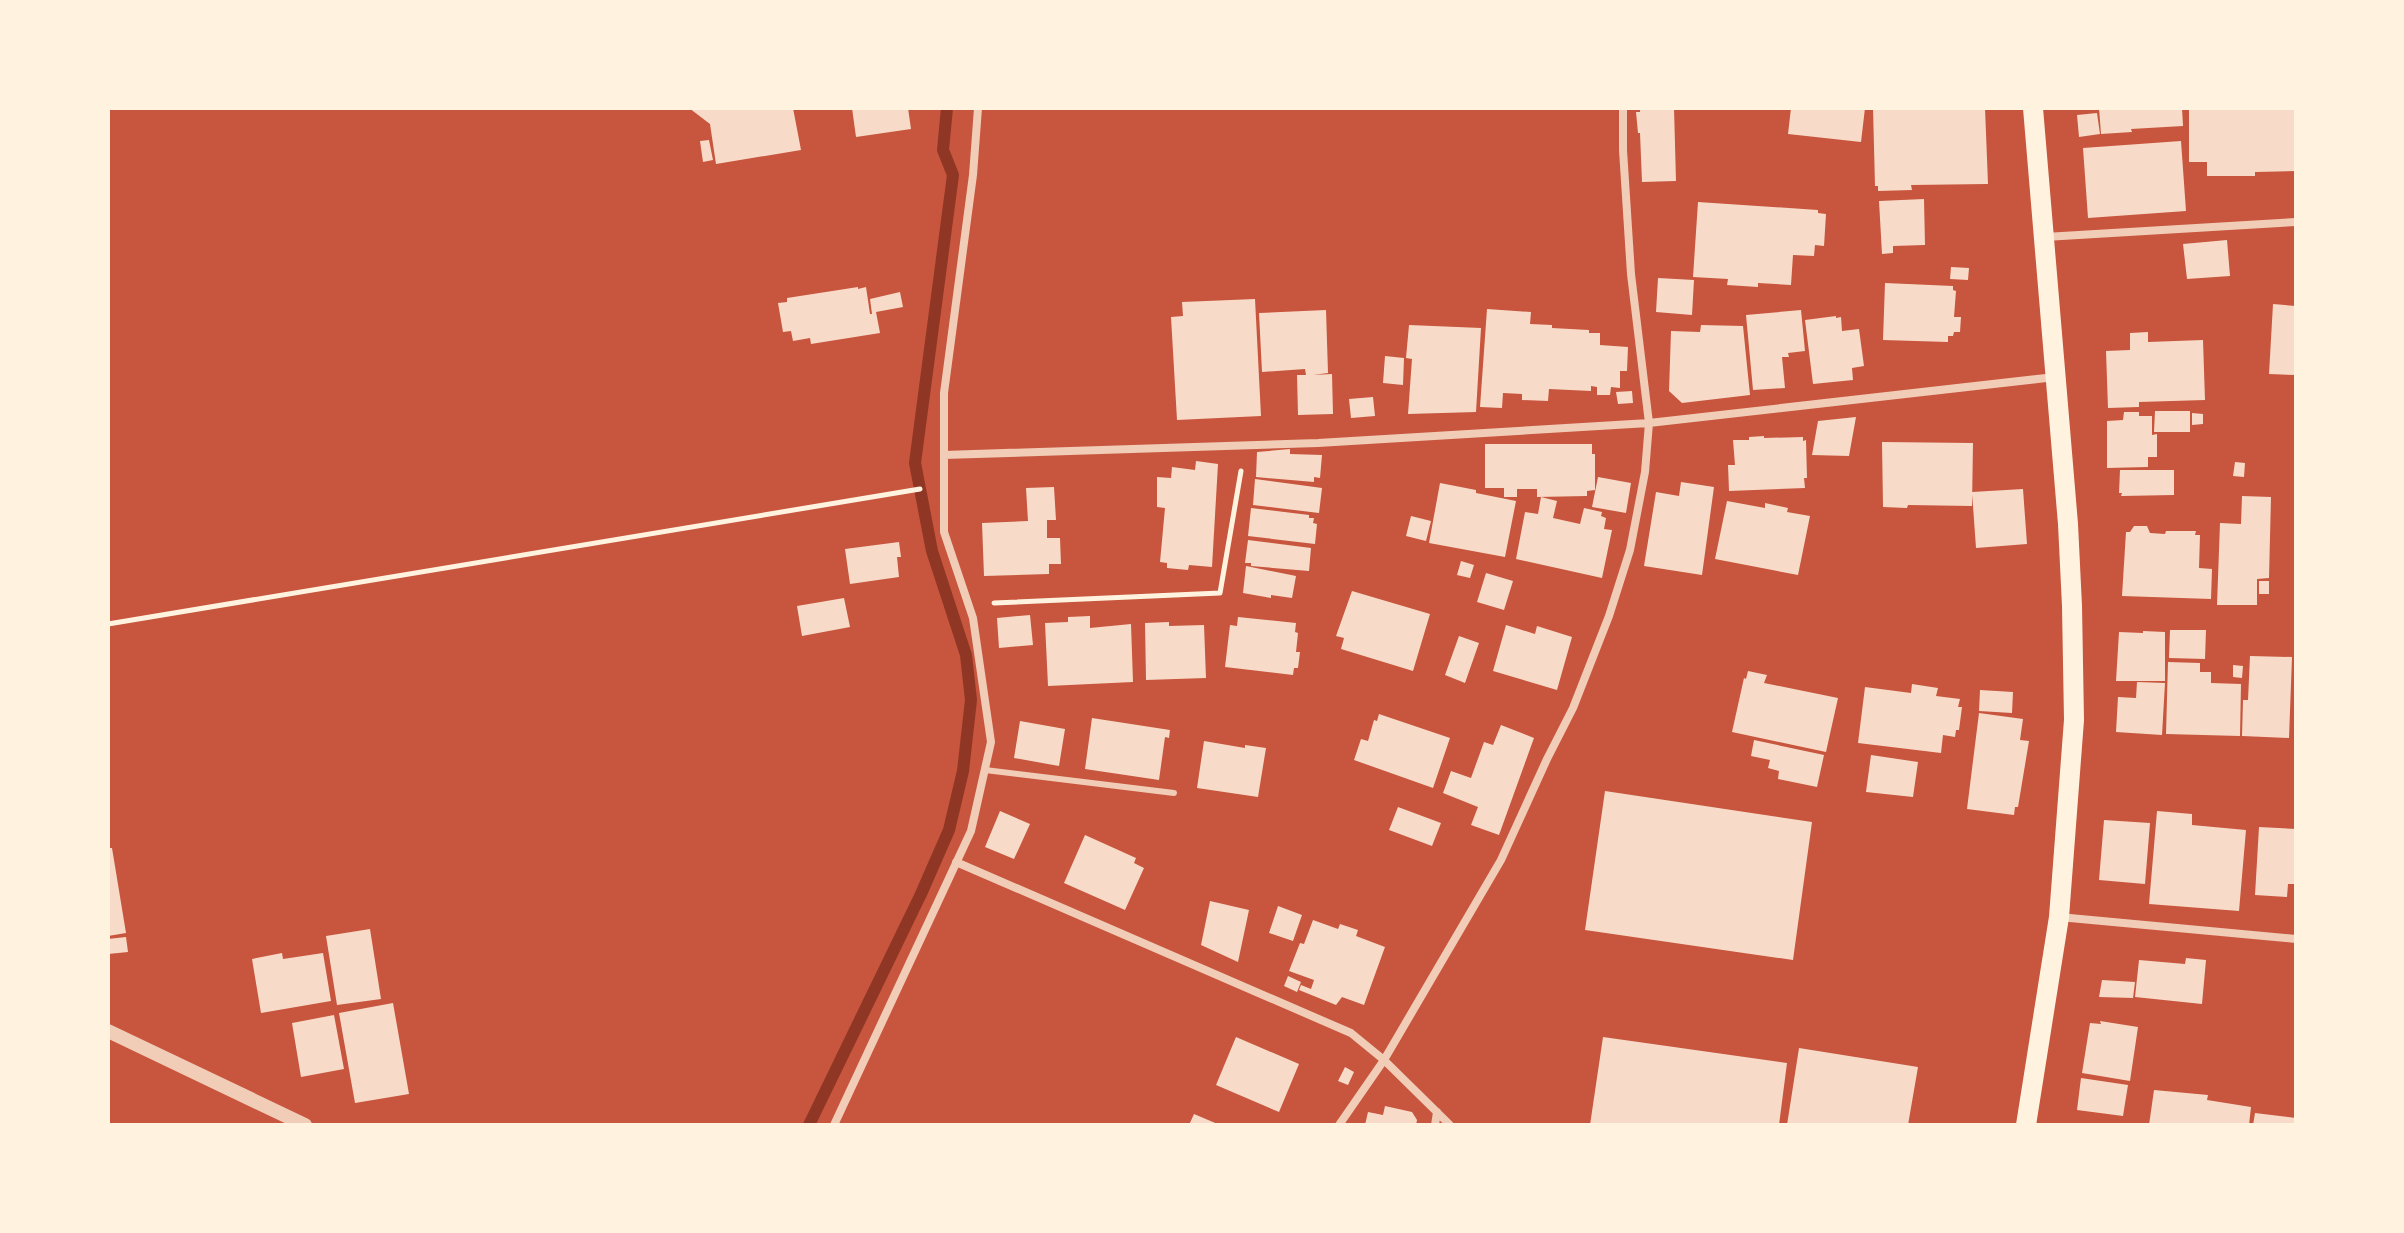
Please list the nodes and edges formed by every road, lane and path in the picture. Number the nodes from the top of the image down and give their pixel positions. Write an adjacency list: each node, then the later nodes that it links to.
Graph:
1 (978, 108): 9 (street)
2 (1623, 108): 7 (street)
3 (2033, 108): 5 (main road)
4 (2296, 222): 5 (street)
5 (2044, 237): 6 (main road)
6 (2056, 377): 7 (street); 16 (main road)
7 (1649, 423): 8 (street); 19 (street)
8 (1246, 445): 9 (street); 11 (path)
9 (944, 455): 10 (street)
10 (944, 485): 11 (street); 12 (path)
11 (969, 604): 13 (street)
12 (108, 624)
13 (985, 770): 14 (lane); 15 (street)
14 (1174, 793)
15 (956, 862): 19 (street); 22 (street)
16 (2059, 917): 17 (street); 26 (main road)
17 (2296, 939)
18 (108, 1031): 21 (street)
19 (1384, 1060): 20 (street); 23 (street)
20 (1437, 1112): 24 (street); 25 (street)
21 (305, 1125)
22 (834, 1125)
23 (1339, 1125)
24 (1435, 1125)
25 (1450, 1125)
26 (2026, 1125)

